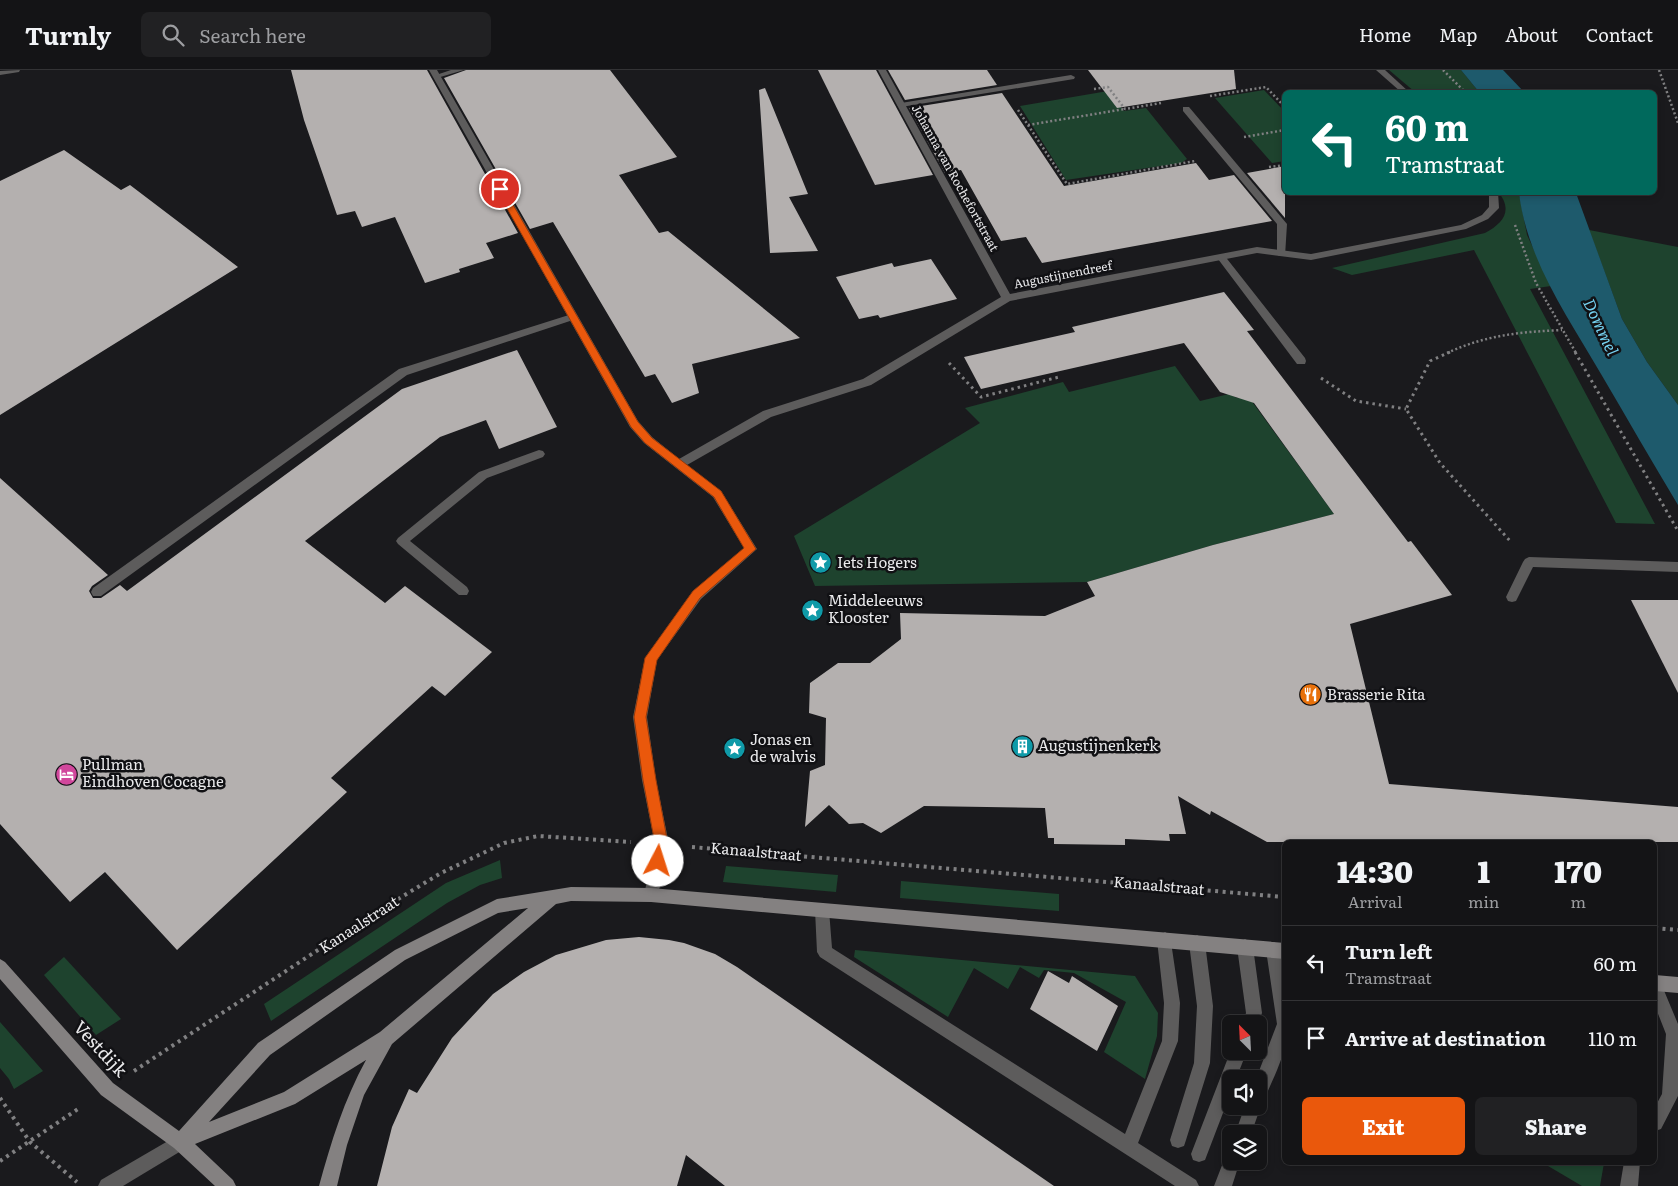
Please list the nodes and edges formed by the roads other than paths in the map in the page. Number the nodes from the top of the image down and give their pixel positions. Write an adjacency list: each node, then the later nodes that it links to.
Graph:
1 (16, 70): 5 (street)
2 (460, 70): 6 (street)
3 (882, 70): 9 (street, Johanna van Rochefortstraat)
4 (1380, 70): 8 (street)
5 (0, 73)
6 (435, 73): 15 (street)
7 (1072, 77): 9 (street)
8 (1403, 90)
9 (901, 105): 14 (street, Johanna van Rochefortstraat)
10 (1186, 109): 12 (street)
11 (1492, 195): 12 (street, Augustijnendreef)
12 (1282, 254): 13 (street, Augustijnendreef)
13 (1221, 257): 14 (street, Augustijnendreef); 16 (street)
14 (1007, 298): 18 (street, Augustijnendreef)
15 (572, 317): 18 (street); 21 (street)
16 (1301, 360)
17 (538, 454): 20 (street)
18 (679, 464): 23 (street)
19 (1678, 567): 22 (street)
20 (463, 591)
21 (97, 592)
22 (1512, 597)
23 (651, 895): 24 (street); 25 (street)
24 (553, 896): 37 (street); 42 (street)
25 (822, 910): 26 (street); 43 (street)
26 (1165, 940): 27 (street); 43 (street)
27 (1198, 943): 28 (street); 41 (street)
28 (1245, 947): 29 (street); 35 (street)
29 (1279, 950): 33 (street)
30 (0, 967): 42 (street, Vestdijk)
31 (1657, 984): 32 (street)
32 (1678, 985)
33 (1282, 987)
34 (1657, 989): 40 (street)
35 (1253, 1015)
36 (1282, 1032): 39 (street)
37 (386, 1038): 42 (street); 49 (street)
38 (1236, 1060): 44 (street)
39 (1267, 1071)
40 (1657, 1119)
41 (1178, 1140)
42 (180, 1142): 47 (street); 48 (street, Vestdijk)
43 (1128, 1147): 50 (street)
44 (1199, 1154)
45 (1632, 1165): 52 (street)
46 (1229, 1170): 51 (street)
47 (107, 1186)
48 (227, 1186)
49 (328, 1186)
50 (1190, 1186)
51 (1223, 1186)
52 (1628, 1186)

